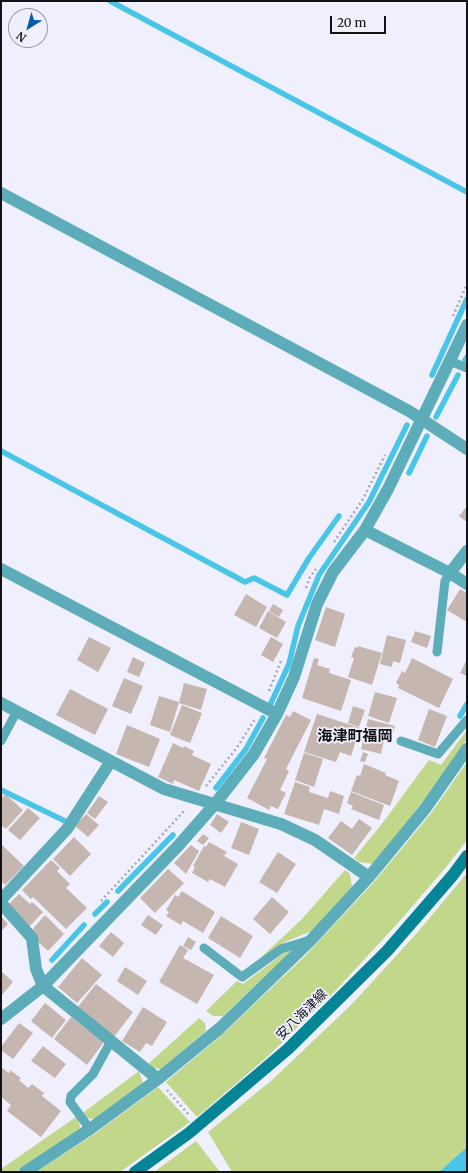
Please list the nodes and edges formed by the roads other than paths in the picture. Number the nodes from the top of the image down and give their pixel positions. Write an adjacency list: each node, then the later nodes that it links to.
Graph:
1 (1, 193): 5 (street)
2 (467, 325): 3 (street)
3 (450, 361): 4 (lane); 5 (street)
4 (467, 368)
5 (422, 419): 6 (street); 7 (street)
6 (467, 449)
7 (365, 530): 10 (street); 15 (street)
8 (467, 550): 10 (street)
9 (1, 569): 15 (street)
10 (450, 573): 11 (street); 12 (lane)
11 (467, 584)
12 (437, 652)
13 (1, 703): 14 (street)
14 (17, 711): 17 (lane); 20 (street)
15 (277, 714): 21 (street)
16 (467, 720): 18 (lane)
17 (1, 741)
18 (401, 741)
19 (467, 749): 23 (street)
20 (111, 761): 21 (street); 24 (street)
21 (215, 804): 23 (street); 28 (street)
22 (467, 856): 34 (main road, 安八海津線)
23 (369, 878): 26 (street)
24 (1, 900)
25 (1, 903): 28 (street)
26 (311, 940): 27 (lane); 31 (street)
27 (204, 948)
28 (42, 986): 29 (street); 30 (street)
29 (1, 1019)
30 (111, 1041): 31 (street); 32 (lane)
31 (158, 1079): 32 (street)
32 (90, 1130): 33 (street)
33 (25, 1172)
34 (135, 1172)

